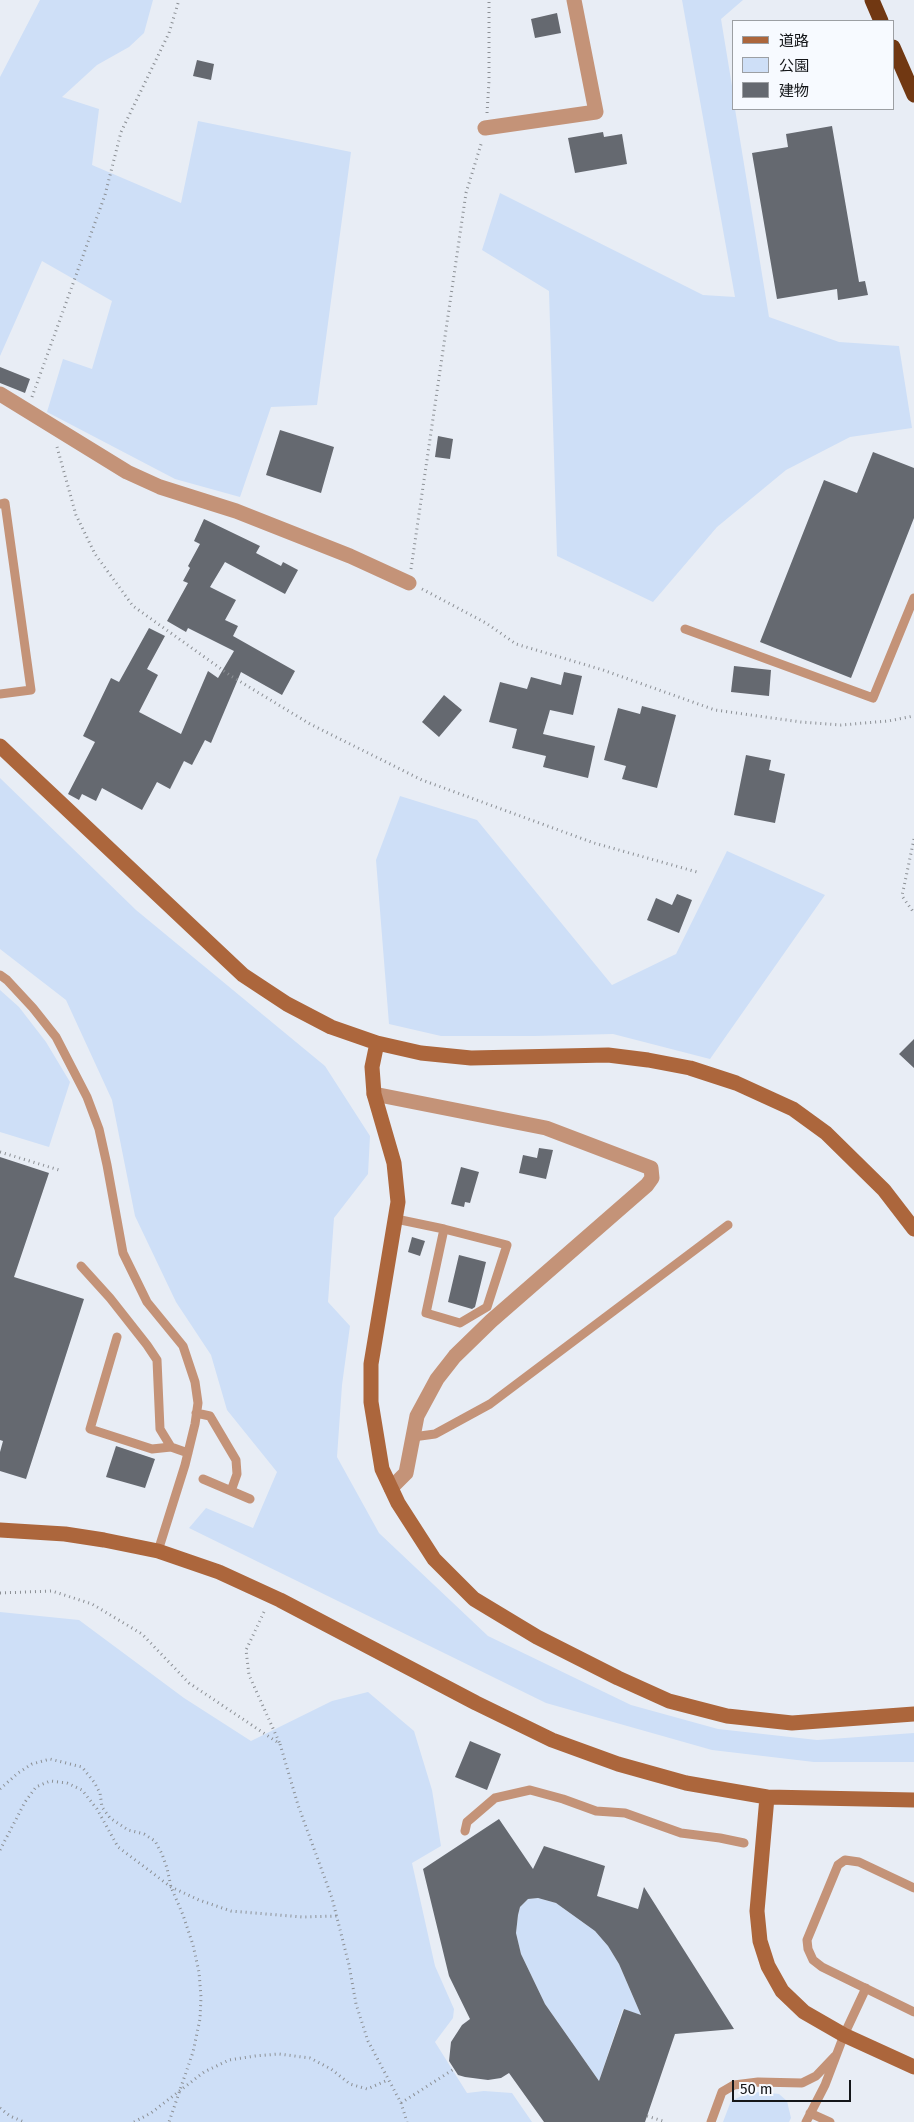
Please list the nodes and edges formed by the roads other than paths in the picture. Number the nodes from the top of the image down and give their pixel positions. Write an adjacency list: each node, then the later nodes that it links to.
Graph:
1 (574, 0): 6 (street)
2 (872, 0): 3 (highway)
3 (881, 20)
4 (894, 49): 5 (highway)
5 (914, 95)
6 (486, 128)
7 (0, 394): 9 (street)
8 (0, 504): 12 (lane)
9 (409, 583)
10 (914, 598): 11 (lane)
11 (685, 629)
12 (0, 694)
13 (0, 746): 15 (street)
14 (0, 975): 23 (lane)
15 (377, 1043): 16 (street); 20 (street)
16 (374, 1094): 17 (street); 24 (street)
17 (396, 1218): 19 (lane); 28 (street)
18 (728, 1225): 24 (lane)
19 (444, 1228): 19 (lane)
20 (914, 1229)
21 (81, 1266): 25 (lane)
22 (117, 1336): 25 (lane)
23 (196, 1413): 26 (lane); 29 (lane)
24 (413, 1437): 28 (street)
25 (170, 1447): 26 (lane)
26 (188, 1453): 32 (lane)
27 (203, 1479): 29 (lane)
28 (391, 1488): 33 (street)
29 (231, 1491): 30 (lane)
30 (250, 1499)
31 (0, 1530): 32 (street)
32 (158, 1551): 34 (street)
33 (914, 1714)
34 (767, 1797): 35 (street); 41 (street)
35 (914, 1800)
36 (465, 1831): 37 (lane)
37 (744, 1843)
38 (914, 1888): 39 (lane)
39 (866, 1988): 40 (lane); 41 (lane)
40 (914, 2012)
41 (844, 2034): 42 (lane); 43 (street)
42 (835, 2056): 44 (lane); 45 (lane)
43 (914, 2067)
44 (810, 2113): 46 (lane); 47 (lane)
45 (711, 2122)
46 (806, 2122)
47 (830, 2122)

